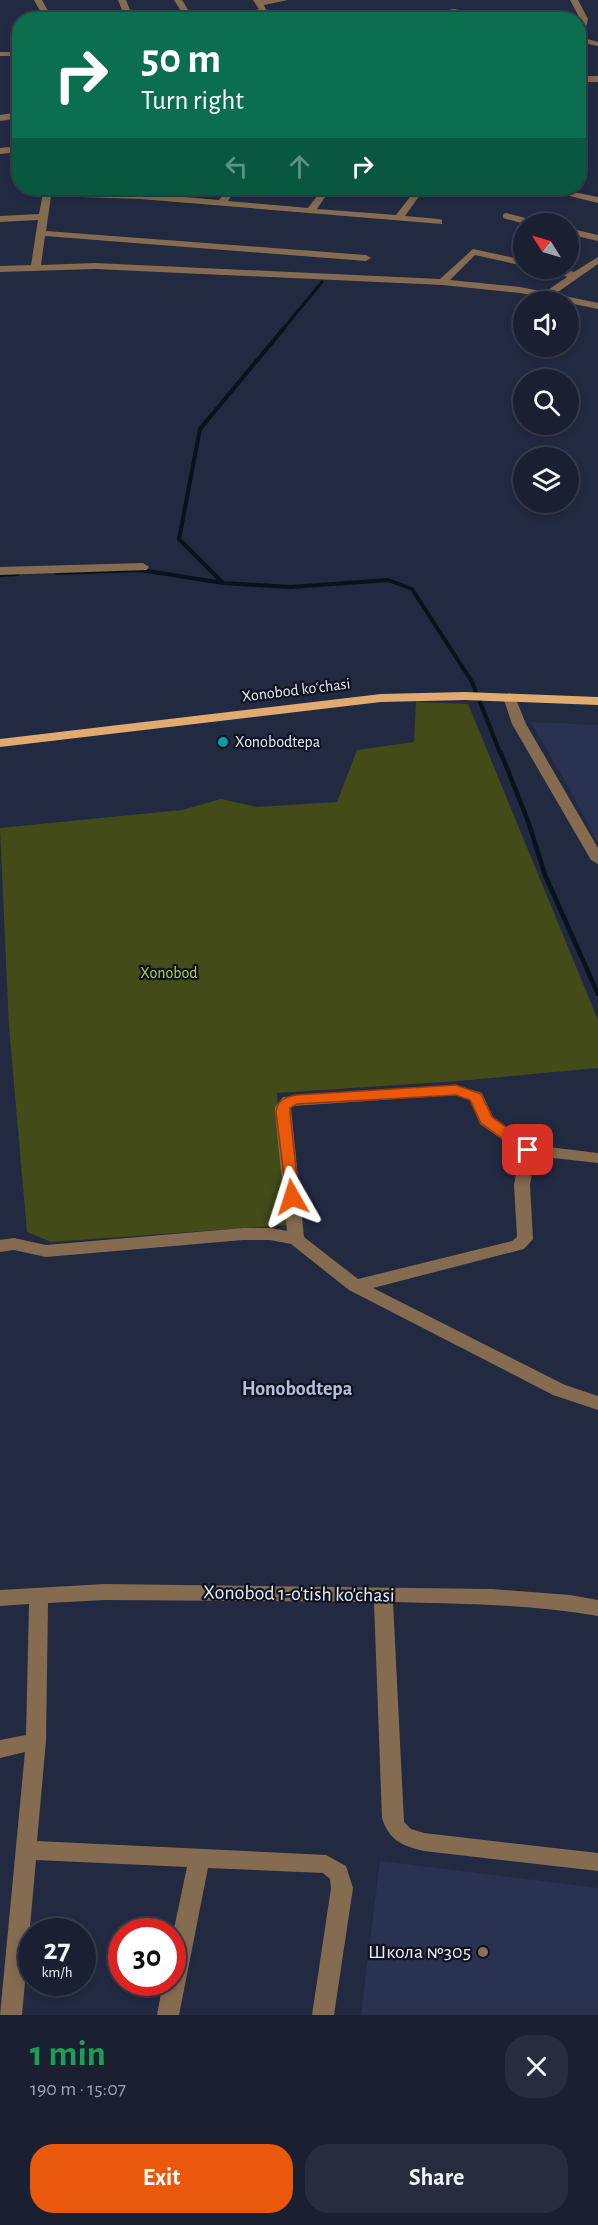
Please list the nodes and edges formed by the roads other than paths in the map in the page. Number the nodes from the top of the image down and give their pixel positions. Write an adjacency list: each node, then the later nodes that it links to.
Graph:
1 (284, 0): 2 (street)
2 (258, 2): 3 (street)
3 (259, 12)
4 (46, 195): 14 (street)
5 (163, 195): 11 (street)
6 (227, 195): 11 (street)
7 (322, 195): 12 (street)
8 (416, 195): 15 (street)
9 (575, 195): 10 (street)
10 (598, 200)
11 (222, 203): 12 (street)
12 (310, 211): 15 (street)
13 (506, 216): 16 (street)
14 (43, 217): 17 (street); 19 (street)
15 (399, 218): 18 (street)
16 (513, 218)
17 (0, 219)
18 (439, 222)
19 (41, 233): 22 (street); 25 (street)
20 (579, 234): 21 (street)
21 (598, 238)
22 (366, 258)
23 (598, 260): 27 (street)
24 (513, 261): 29 (street)
25 (36, 267): 26 (street); 29 (street)
26 (0, 268)
27 (579, 274)
28 (572, 279): 31 (street)
29 (442, 282): 30 (street)
30 (515, 291)
31 (554, 291)
32 (579, 302): 33 (street)
33 (598, 306)
34 (143, 567): 35 (street)
35 (0, 571)
36 (509, 697): 37 (main road, Xonobod koʻchasi); 38 (main road, Xonobod koʻchasi); 39 (street)
37 (598, 701)
38 (0, 743)
39 (598, 860)
40 (528, 1150): 41 (street); 42 (street); 44 (street)
41 (598, 1158)
42 (296, 1239): 43 (street); 44 (street)
43 (0, 1246)
44 (355, 1286): 45 (street)
45 (598, 1403)
46 (383, 1594): 47 (street, Xonobod 1-o'tish ko'chasi); 49 (street, Xonobod 1-o'tish ko'chasi); 54 (street)
47 (39, 1596): 48 (street, Xonobod 1-o'tish ko'chasi); 50 (street)
48 (0, 1598)
49 (598, 1608)
50 (36, 1741): 51 (street); 52 (street)
51 (0, 1749)
52 (27, 1850): 53 (street); 55 (street)
53 (199, 1858): 56 (street); 57 (street)
54 (598, 1862)
55 (11, 2015)
56 (168, 2015)
57 (322, 2015)

